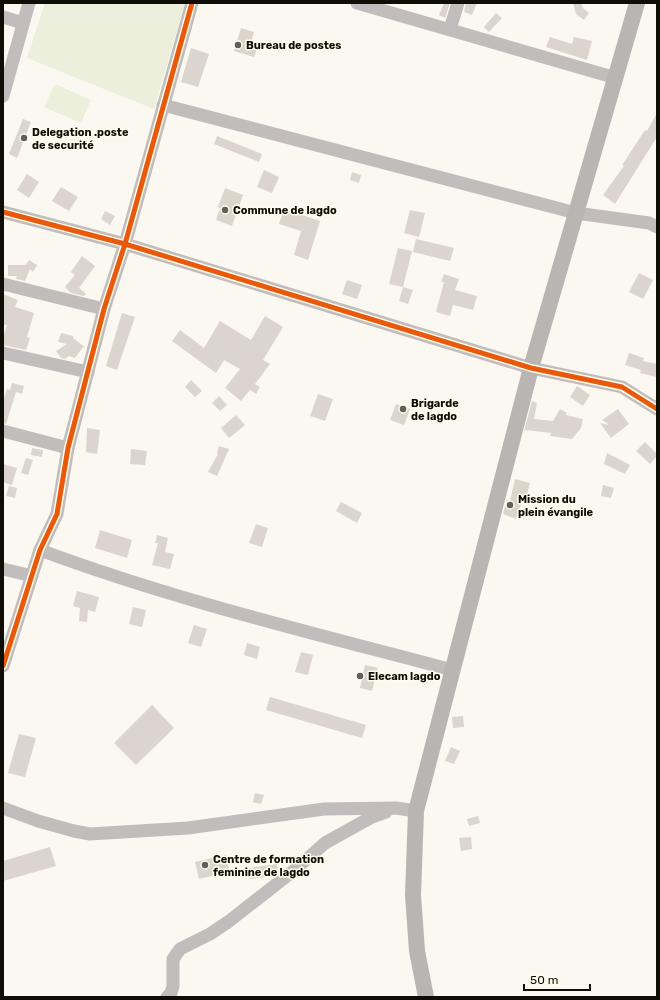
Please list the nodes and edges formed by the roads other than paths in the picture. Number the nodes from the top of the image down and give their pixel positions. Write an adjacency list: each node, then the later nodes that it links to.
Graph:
1 (29, 3): 7 (street)
2 (192, 3): 11 (street)
3 (357, 3): 8 (street)
4 (458, 3): 8 (street)
5 (637, 3): 9 (main road)
6 (3, 17): 7 (street)
7 (23, 24): 10 (street)
8 (450, 29): 9 (street)
9 (616, 78): 13 (main road)
10 (3, 96)
11 (163, 105): 13 (street); 15 (street)
12 (3, 212): 15 (street)
13 (576, 213): 14 (street); 19 (main road)
14 (657, 227)
15 (125, 244): 17 (street); 19 (street)
16 (3, 284): 17 (street)
17 (104, 309): 20 (street)
18 (3, 353): 20 (street)
19 (531, 368): 21 (street); 29 (main road)
20 (88, 372): 23 (street)
21 (657, 409)
22 (3, 431): 23 (street)
23 (68, 448): 24 (street)
24 (40, 550): 26 (street); 29 (street)
25 (3, 570): 26 (street)
26 (32, 576): 27 (street)
27 (6, 646): 28 (street)
28 (3, 666)
29 (452, 670): 32 (main road)
30 (3, 808): 31 (street)
31 (396, 808): 32 (street); 33 (street)
32 (416, 811): 34 (main road)
33 (171, 996)
34 (426, 997)

